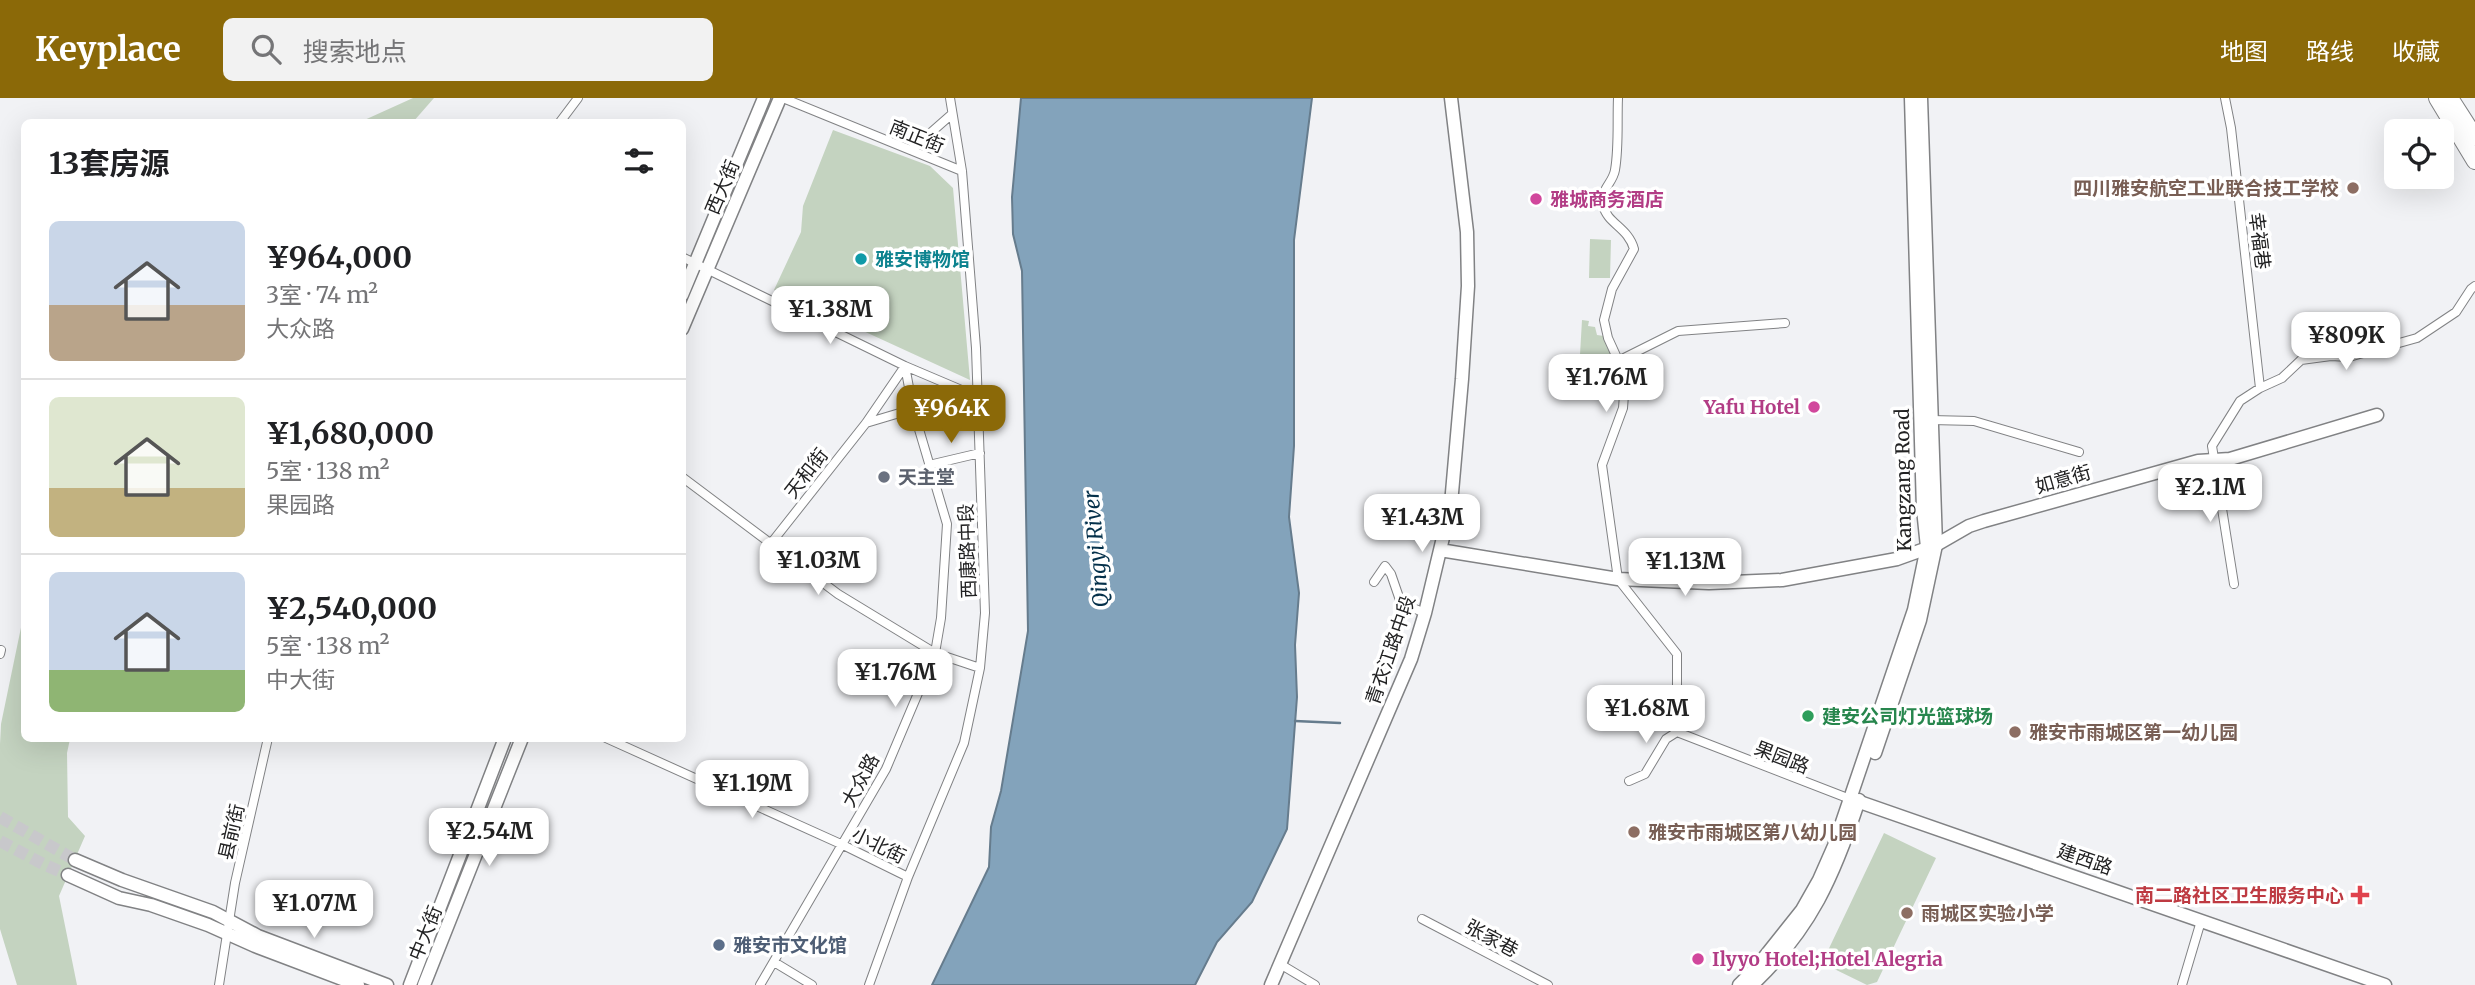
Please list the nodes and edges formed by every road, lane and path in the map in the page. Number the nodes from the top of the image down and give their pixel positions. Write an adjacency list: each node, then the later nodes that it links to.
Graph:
1 (578, 98): 14 (street)
2 (763, 98): 3 (street); 20 (main road, 西大街)
3 (771, 98)
4 (781, 98): 16 (street, 南正街); 20 (main road, 西大街)
5 (950, 98): 13 (street, 西康路中段)
6 (1451, 98): 40 (main road, 青衣江路中段)
7 (1618, 98): 25 (street)
8 (1911, 98): 39 (main road, Kangzang Road)
9 (1922, 98): 31 (main road, Kangzang Road)
10 (2225, 98): 27 (street, 幸福巷)
11 (2437, 98): 17 (highway)
12 (2450, 98): 15 (highway)
13 (952, 114): 16 (street); 18 (street, 西康路中段)
14 (562, 119)
15 (2475, 137)
16 (911, 150): 18 (street, 南正街)
17 (2475, 161)
18 (962, 171): 28 (street, 西康路中段)
19 (686, 259): 20 (street)
20 (701, 267): 22 (main road, 西大街); 23 (main road, 西大街); 26 (street)
21 (2475, 286): 27 (street)
22 (686, 289)
23 (686, 316)
24 (1785, 323): 25 (street)
25 (1618, 361): 41 (street)
26 (905, 366): 28 (street); 29 (street, 大众路); 32 (street, 天和街)
27 (2260, 388): 35 (street)
28 (978, 397): 34 (street, 西康路中段)
29 (913, 409): 32 (street); 36 (street, 大众路)
30 (2377, 415): 35 (main road, 如意街)
31 (1931, 420): 33 (street); 39 (main road, Kangzang Road)
32 (866, 423): 38 (street, 天和街)
33 (2079, 452)
34 (980, 453): 36 (street); 46 (street, 西康路中段)
35 (2215, 460): 39 (main road, 如意街); 43 (street)
36 (929, 465): 45 (street, 大众路)
37 (686, 480): 38 (street)
38 (772, 542): 45 (street)
39 (1931, 546): 41 (main road, 如意街); 53 (main road, Kangzang Road)
40 (1440, 550): 41 (main road, 如意街); 44 (main road, 青衣江路中段)
41 (1618, 579): 47 (street)
42 (1374, 582): 44 (street)
43 (2234, 584)
44 (1425, 613): 62 (main road, 青衣江路中段)
45 (935, 653): 46 (street); 54 (street, 大众路)
46 (980, 668): 57 (street, 西康路中段)
47 (1676, 733): 52 (street); 53 (street, 果园路)
48 (267, 742): 60 (street, 县前街)
49 (503, 742): 67 (main road)
50 (520, 742): 68 (main road, 中大街)
51 (615, 742): 54 (street, 小北街)
52 (1629, 781)
53 (1855, 800): 59 (main road, 建西路); 75 (main road, Kangzang Road); 76 (main road, Kangzang Road)
54 (843, 845): 57 (street, 小北街); 61 (street, 大众路)
55 (75, 860): 60 (main road)
56 (68, 875): 60 (main road)
57 (908, 877): 71 (street, 西康路中段)
58 (1422, 919): 74 (street, 张家巷)
59 (2201, 920): 77 (street); 78 (main road, 建西路)
60 (229, 927): 63 (main road); 64 (street, 县前街); 66 (main road)
61 (774, 962): 69 (street, 大众路); 70 (street)
62 (1280, 964): 72 (main road, 青衣江路中段); 73 (street)
63 (335, 981): 65 (main road)
64 (219, 985)
65 (358, 985)
66 (387, 985)
67 (410, 985)
68 (424, 985)
69 (760, 985)
70 (812, 985)
71 (869, 985)
72 (1271, 985)
73 (1315, 985)
74 (1548, 985)
75 (1739, 985)
76 (1752, 985)
77 (2182, 985)
78 (2385, 985)

